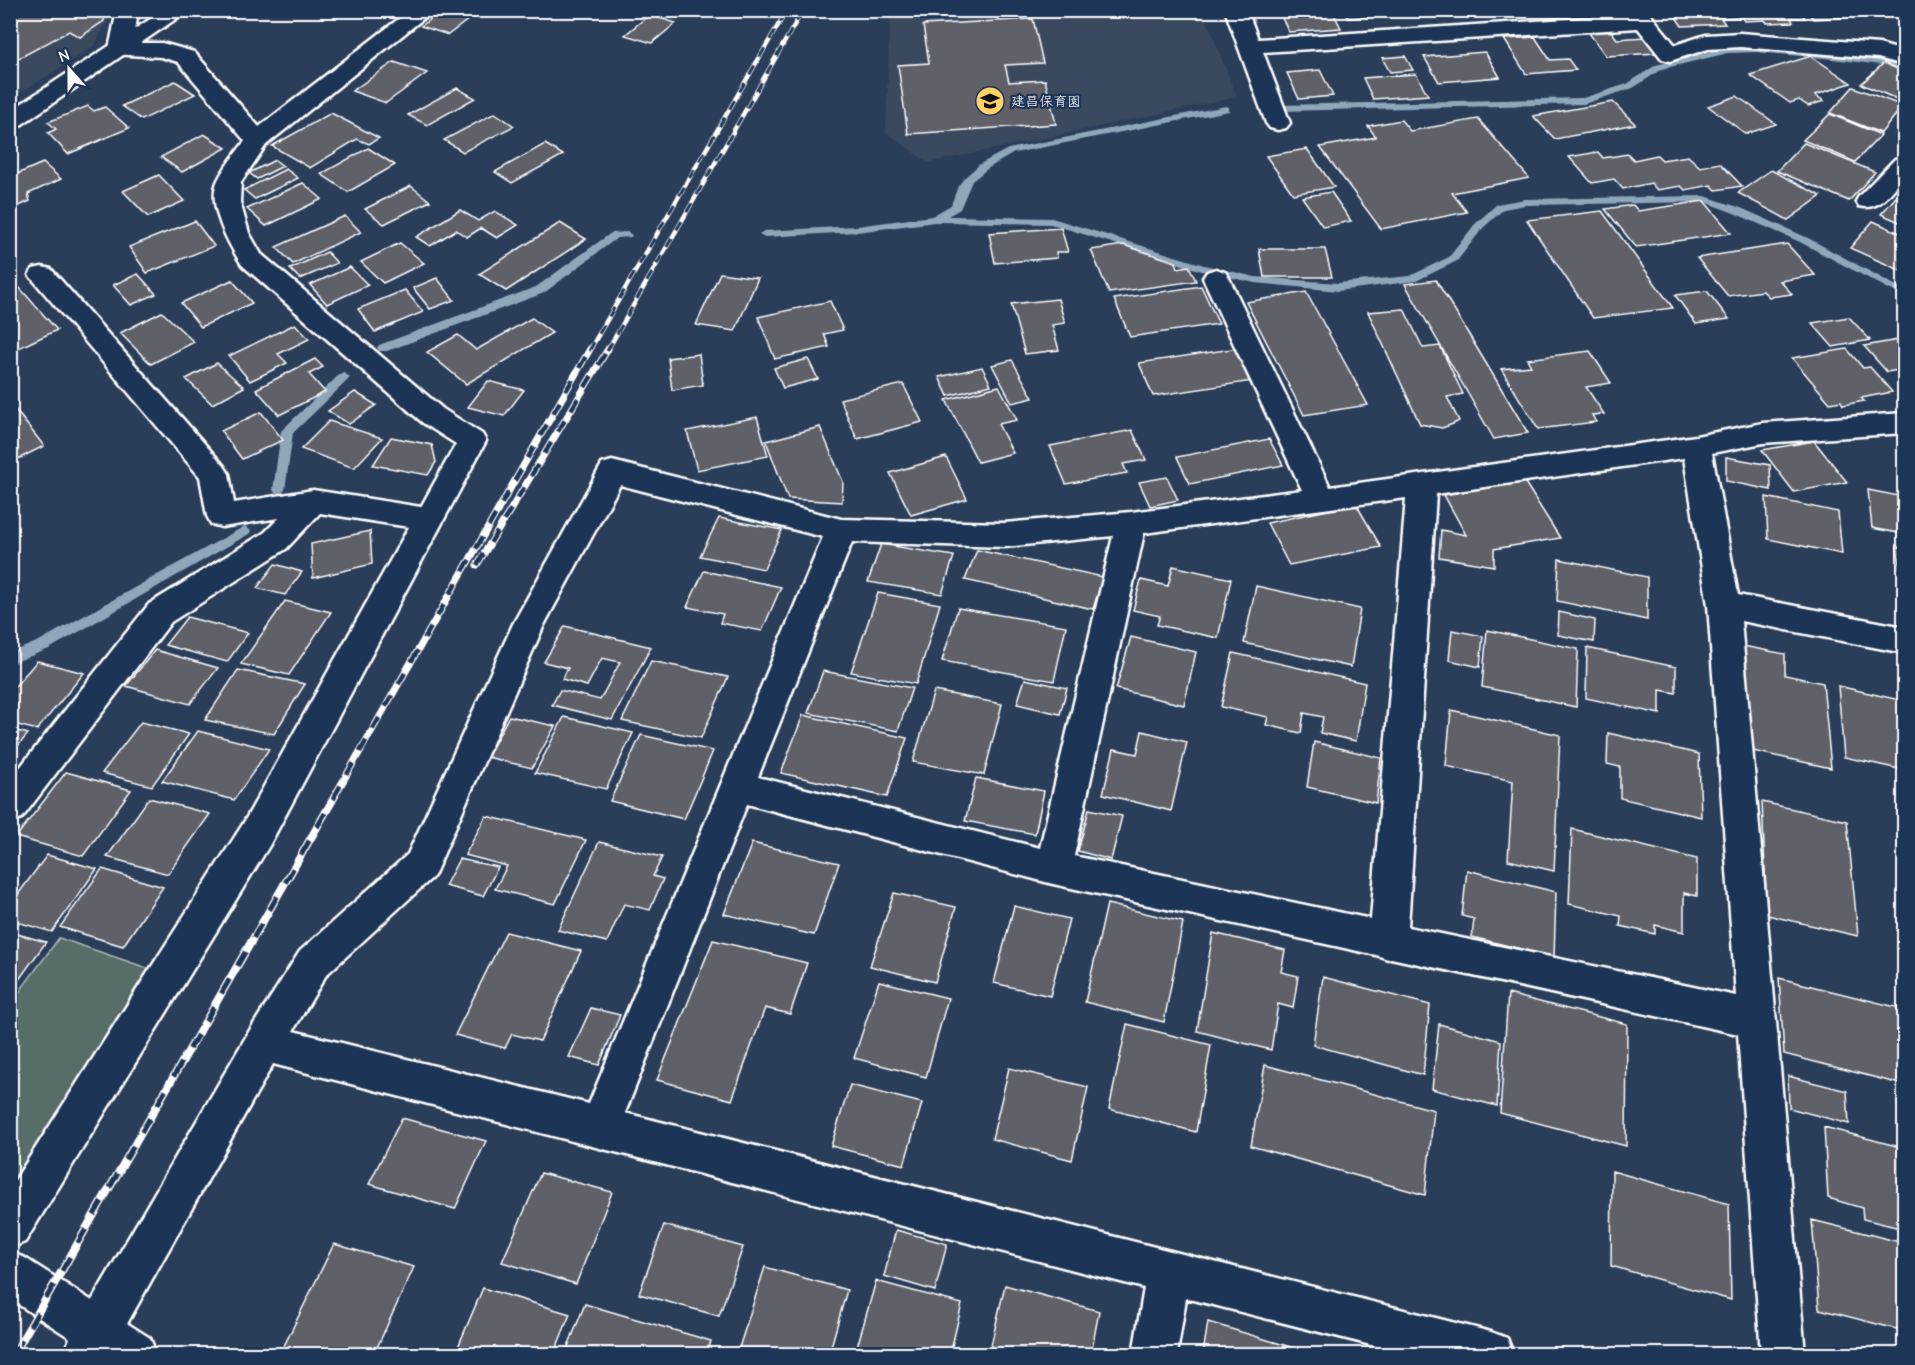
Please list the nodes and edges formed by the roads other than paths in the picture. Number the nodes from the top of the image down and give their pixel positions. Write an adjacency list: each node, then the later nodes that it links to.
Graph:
1 (128, 10): 7 (street)
2 (179, 10): 7 (street)
3 (424, 10): 11 (street)
4 (1236, 10): 6 (street)
5 (1639, 16): 6 (street); 8 (street)
6 (1251, 46): 10 (street)
7 (120, 49): 9 (street); 11 (street)
8 (1905, 58)
9 (10, 122)
10 (1278, 123)
11 (257, 140): 21 (street)
12 (1905, 164): 13 (street)
13 (1868, 201)
14 (42, 275): 20 (street)
15 (1216, 278): 19 (street)
16 (1905, 423): 17 (street)
17 (1696, 446): 18 (street); 24 (street)
18 (1422, 485): 19 (street); 29 (street)
19 (1321, 499): 22 (street)
20 (313, 501): 21 (street); 27 (street)
21 (428, 519): 33 (street)
22 (1131, 523): 23 (street); 28 (street)
23 (841, 530): 26 (street); 31 (street)
24 (1724, 605): 25 (street); 30 (street)
25 (1905, 640)
26 (738, 787): 28 (street); 32 (street)
27 (10, 807)
28 (1053, 868): 29 (street)
29 (1388, 942): 30 (street)
30 (1756, 1019): 39 (street)
31 (264, 1043): 32 (street); 36 (street)
32 (600, 1125): 35 (street)
33 (10, 1227)
34 (10, 1274): 36 (street)
35 (1168, 1274): 37 (street); 38 (street)
36 (106, 1347)
37 (1155, 1354)
38 (1491, 1354)
39 (1783, 1354)

